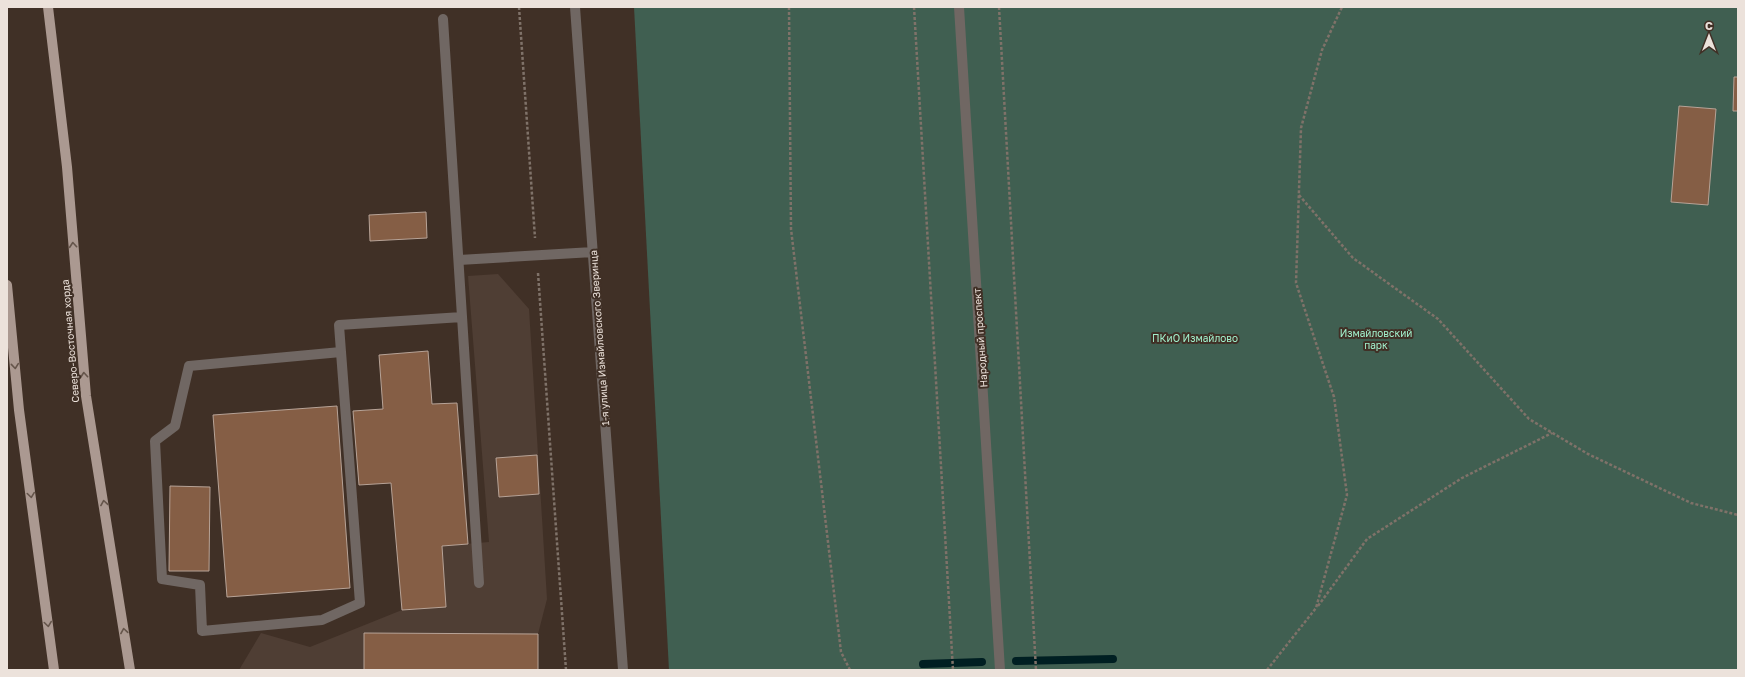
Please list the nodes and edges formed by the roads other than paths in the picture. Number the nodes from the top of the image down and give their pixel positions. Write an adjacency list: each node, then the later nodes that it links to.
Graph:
1 (48, 7): 12 (main road, Северо-Восточная хорда, one-way to 1)
2 (575, 7): 5 (street, 1-я улица Измайловского Зверинца)
3 (960, 7): 14 (street, Народный проспект)
4 (443, 19): 6 (street)
5 (593, 252): 6 (street); 13 (street, 1-я улица Измайловского Зверинца)
6 (459, 260): 8 (street)
7 (7, 286): 11 (main road, one-way to 11)
8 (462, 317): 9 (street); 10 (street)
9 (341, 352): 9 (street)
10 (479, 583)
11 (54, 670)
12 (130, 670)
13 (623, 670)
14 (1000, 670)

